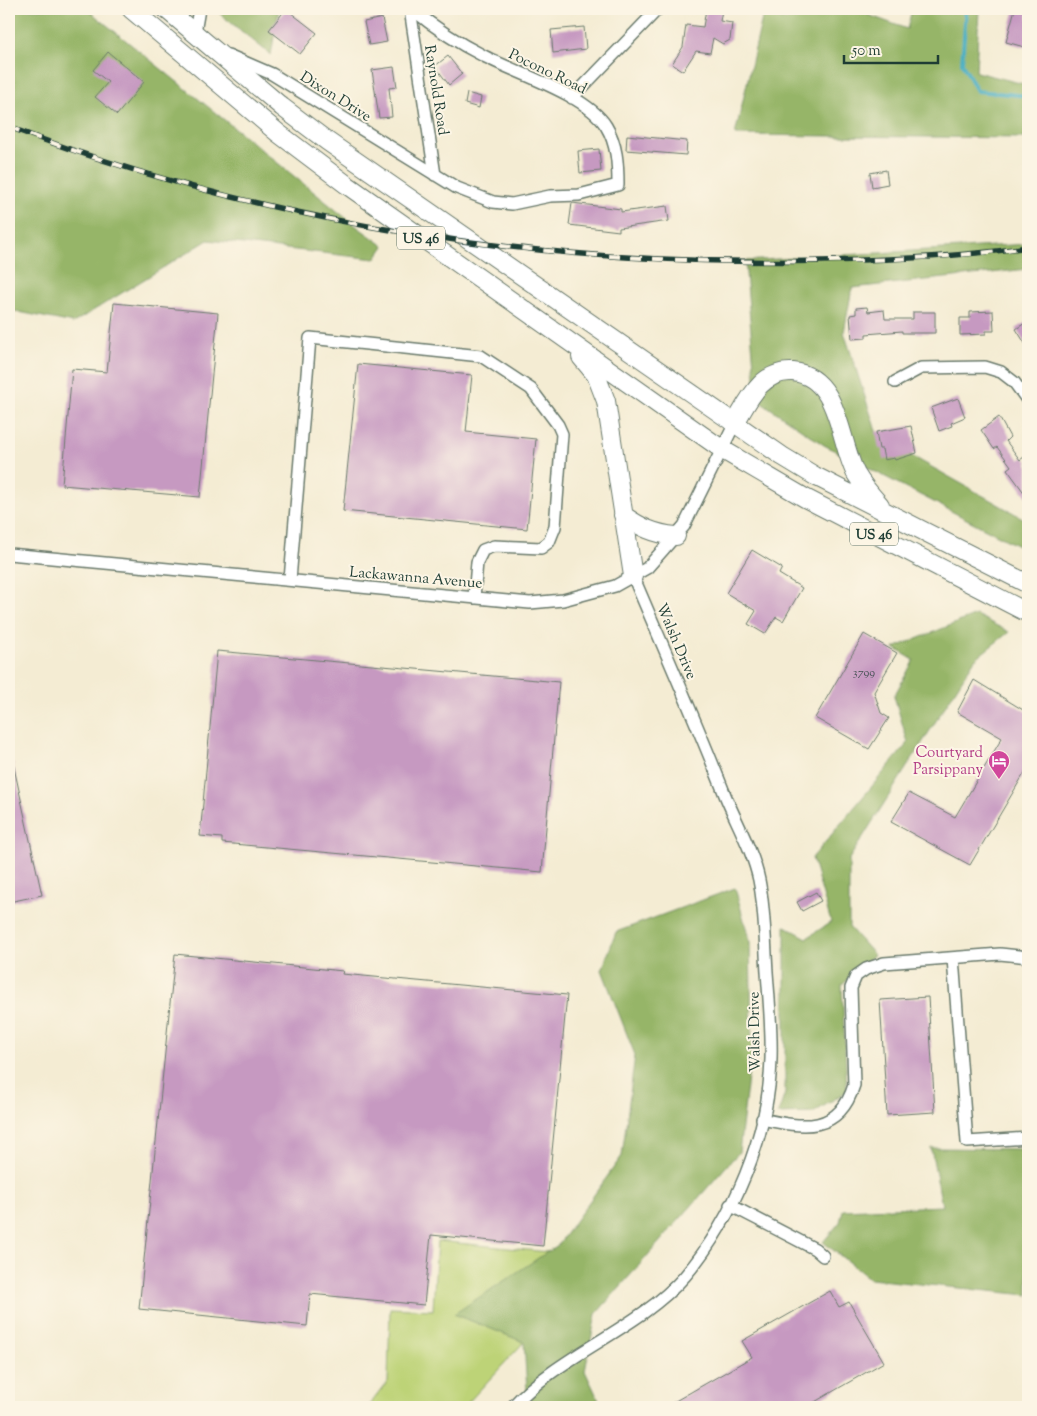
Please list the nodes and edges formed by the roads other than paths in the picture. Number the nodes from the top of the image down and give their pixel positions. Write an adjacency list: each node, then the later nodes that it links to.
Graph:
1 (131, 9): 10 (highway, US 46)
2 (166, 9): 6 (highway, US 46)
3 (198, 9): 6 (street)
4 (411, 9): 8 (street, Pocono Road); 9 (street, Raynold Road)
5 (658, 9): 8 (street)
6 (195, 32): 7 (highway, US 46)
7 (217, 50): 9 (street, Dixon Drive); 13 (highway, US 46)
8 (572, 98): 9 (street, Pocono Road)
9 (435, 175)
10 (568, 341): 14 (highway, US 46); 16 (highway)
11 (895, 382): 12 (street)
12 (1028, 400)
13 (734, 425): 14 (street, Lackawanna Avenue); 15 (highway, US 46); 15 (highway)
14 (723, 450): 17 (street, Lackawanna Avenue); 23 (highway, US 46)
15 (887, 512): 21 (highway, US 46)
16 (623, 515): 17 (highway); 19 (highway)
17 (676, 536): 19 (street, Lackawanna Avenue)
18 (9, 554): 20 (street, Lackawanna Avenue)
19 (633, 576): 22 (street, Lackawanna Avenue); 26 (street, Walsh Drive)
20 (290, 580): 22 (street, Lackawanna Avenue); 22 (street)
21 (1028, 584)
22 (474, 598)
23 (1028, 613)
24 (1028, 957): 25 (street)
25 (954, 958): 26 (street); 27 (street)
26 (762, 1118): 28 (street, Walsh Drive)
27 (1028, 1138)
28 (730, 1205): 29 (street); 30 (street, Walsh Drive)
29 (823, 1256)
30 (512, 1407)

